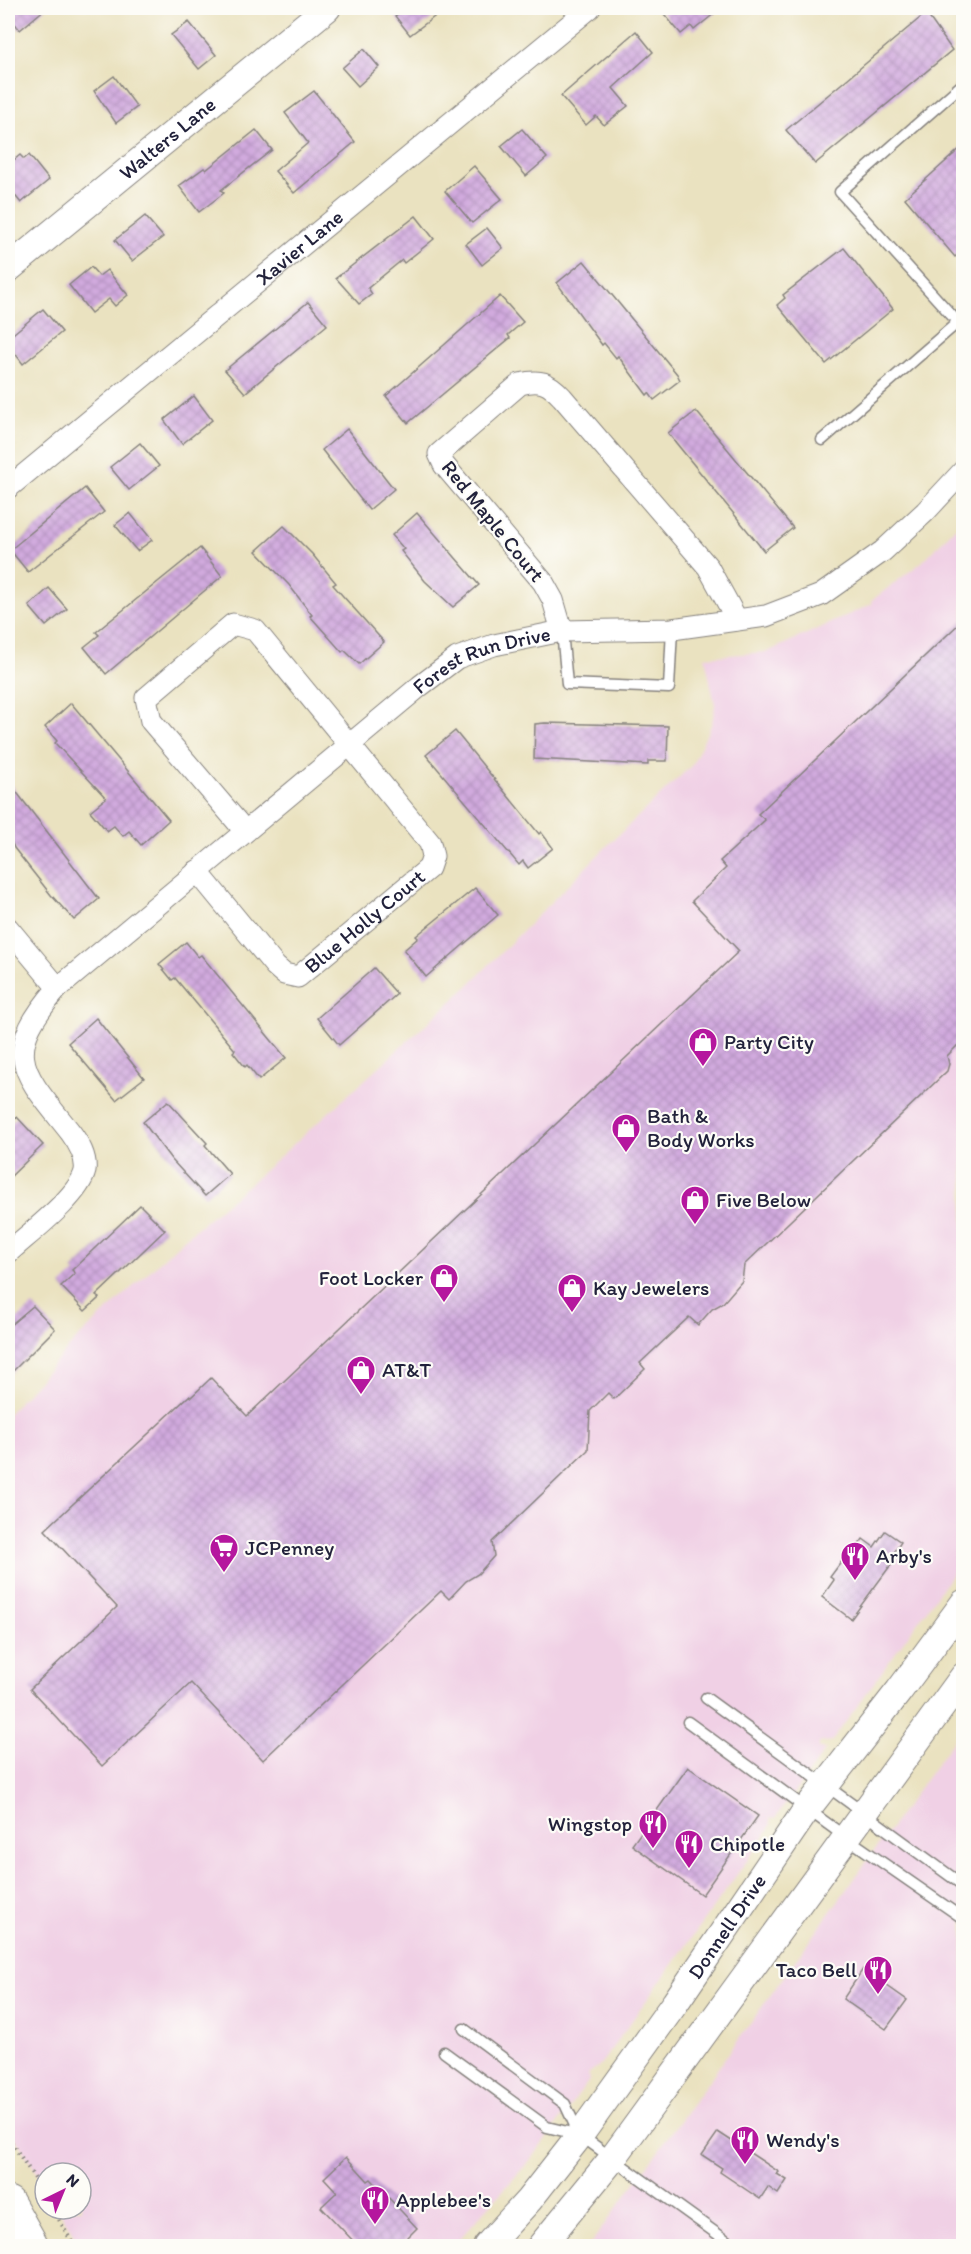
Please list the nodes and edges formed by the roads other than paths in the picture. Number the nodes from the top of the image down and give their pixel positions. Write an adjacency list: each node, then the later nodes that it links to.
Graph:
1 (327, 8): 4 (street, Walters Lane)
2 (590, 8): 8 (street, Xavier Lane)
3 (963, 83): 5 (lane)
4 (8, 269)
5 (961, 323): 6 (lane)
6 (822, 440)
7 (963, 470): 9 (street, Forest Run Drive)
8 (8, 488)
9 (738, 620): 10 (street, Forest Run Drive); 11 (street, Red Maple Court)
10 (672, 629): 11 (street, Forest Run Drive); 11 (lane, Red Maple Court)
11 (562, 631): 12 (street, Forest Run Drive)
12 (349, 747): 13 (street, Forest Run Drive); 13 (street, Blue Holly Court); 14 (street, Blue Holly Court)
13 (245, 831): 14 (street, Forest Run Drive)
14 (197, 871): 16 (street, Forest Run Drive)
15 (8, 928): 16 (street)
16 (58, 988): 17 (street, Forest Run Drive)
17 (8, 1253)
18 (963, 1603): 22 (street, Donnell Drive)
19 (963, 1676): 24 (street, Donnell Drive)
20 (706, 1698): 22 (lane)
21 (688, 1722): 23 (lane)
22 (825, 1786): 23 (street, Donnell Drive); 24 (lane)
23 (807, 1809): 25 (lane); 30 (street, Donnell Drive)
24 (863, 1814): 25 (street, Donnell Drive); 26 (lane)
25 (847, 1838): 27 (lane); 31 (street, Donnell Drive)
26 (963, 1886)
27 (963, 1919)
28 (464, 2029): 30 (lane)
29 (444, 2052): 30 (lane)
30 (580, 2135): 31 (lane); 34 (street, Donnell Drive)
31 (613, 2158): 35 (street, Donnell Drive); 36 (lane)
32 (8, 2203): 33 (highway)
33 (32, 2247)
34 (487, 2247)
35 (541, 2247)
36 (734, 2247)

